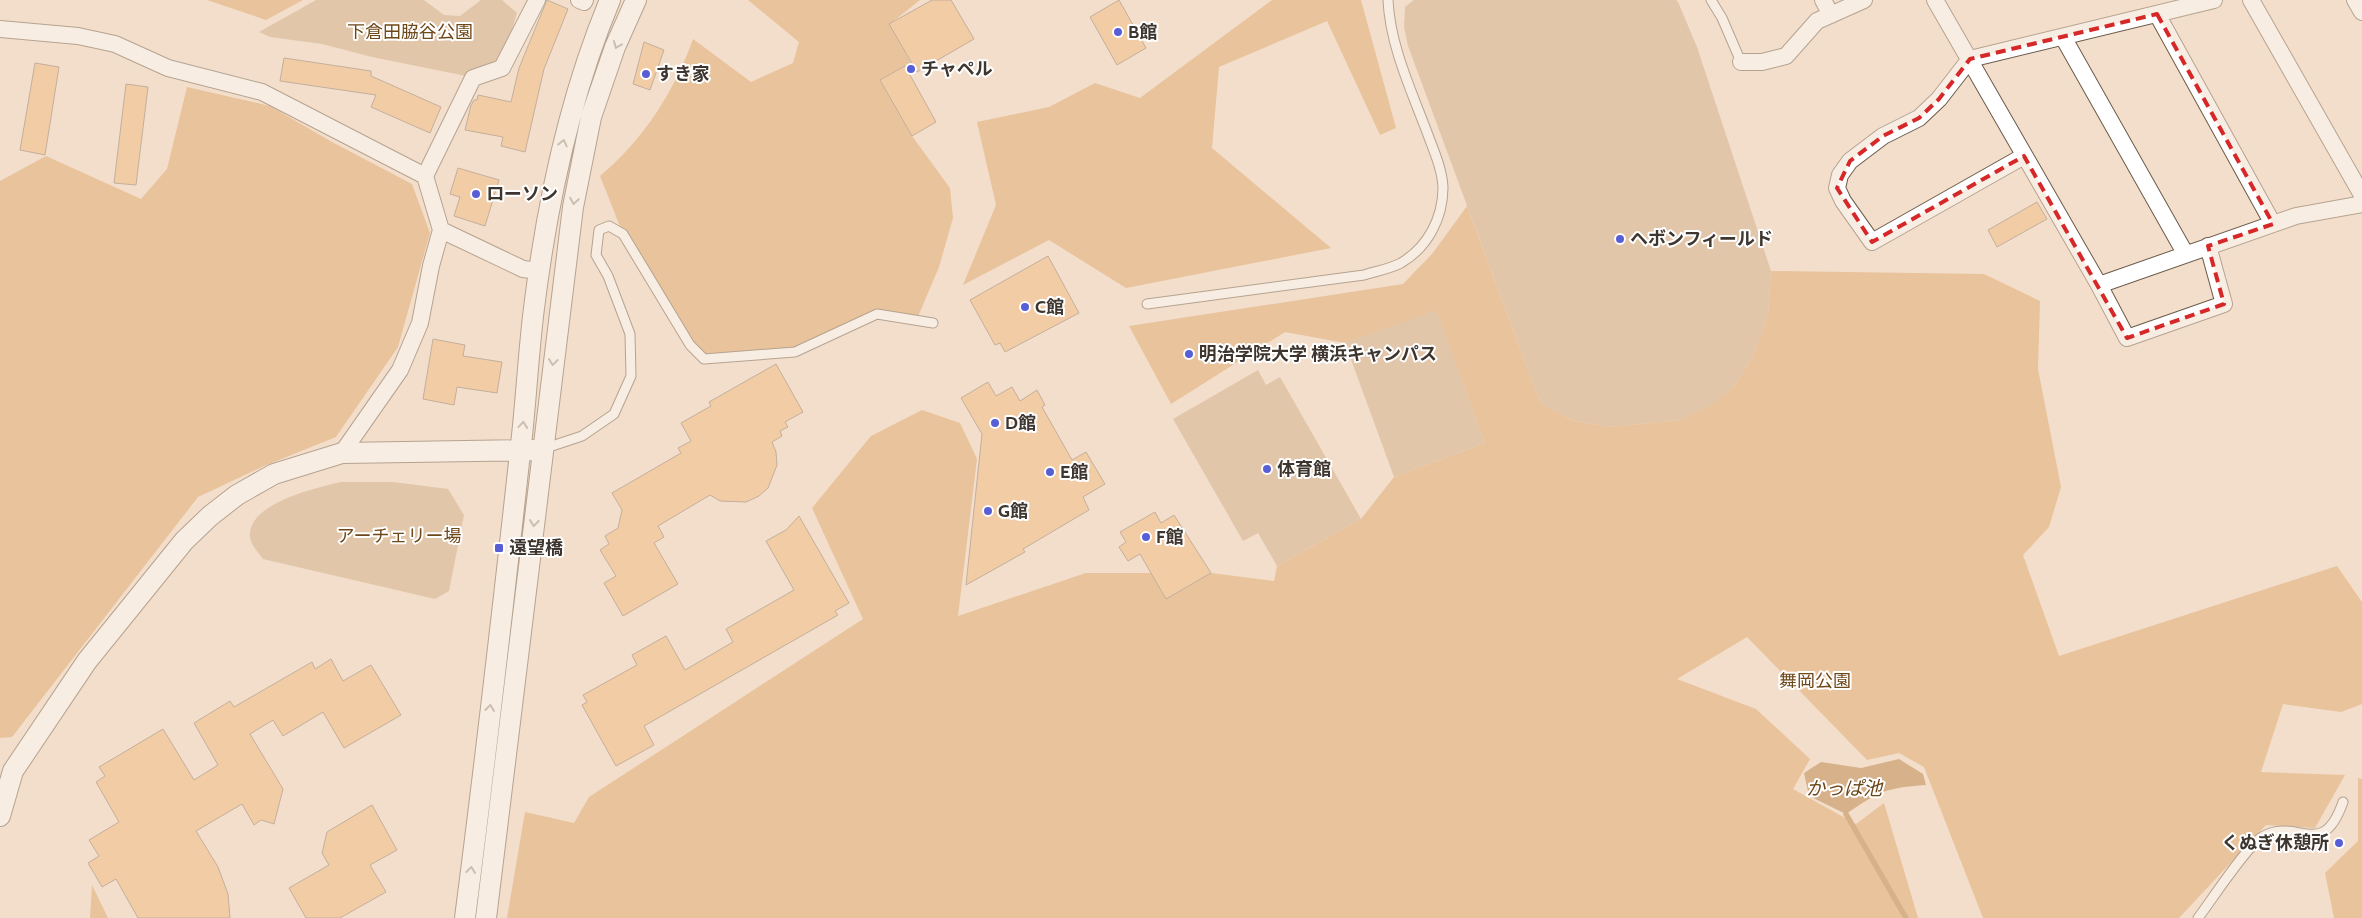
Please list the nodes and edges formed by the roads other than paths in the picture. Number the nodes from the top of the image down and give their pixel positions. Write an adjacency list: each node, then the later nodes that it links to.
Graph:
1 (537, 0): 22 (street)
2 (578, 0): 3 (street)
3 (585, 0)
4 (610, 0): 29 (street, one-way to 4)
5 (636, 0): 33 (street, one-way to 33)
6 (1388, 0): 31 (lane)
7 (1711, 0): 20 (lane)
8 (1823, 0): 16 (street)
9 (1864, 0): 16 (street)
10 (1934, 0): 19 (street)
11 (2214, 0): 15 (street)
12 (2250, 0): 23 (street)
13 (2355, 0): 14 (street)
14 (2362, 12)
15 (2157, 14): 18 (street); 25 (street)
16 (1831, 15): 20 (street)
17 (0, 29): 22 (street)
18 (2064, 37): 19 (street); 28 (street)
19 (1970, 59): 21 (street); 21 (street)
20 (1741, 62)
21 (2024, 156): 30 (street)
22 (425, 176): 26 (street)
23 (2362, 195)
24 (2362, 204): 25 (street)
25 (2273, 224): 27 (street)
26 (441, 230): 29 (street); 35 (street)
27 (2208, 246): 28 (street); 30 (street)
28 (2185, 253): 30 (street)
29 (539, 270): 34 (street, one-way to 29)
30 (2099, 285)
31 (1147, 304)
32 (933, 322): 33 (lane)
33 (543, 449): 34 (street); 40 (street, one-way to 40)
34 (521, 450): 35 (street); 39 (street, one-way to 34)
35 (342, 453): 36 (street)
36 (7, 770): 38 (street)
37 (2343, 802): 41 (lane)
38 (0, 816)
39 (465, 918)
40 (486, 918)
41 (2198, 918)

